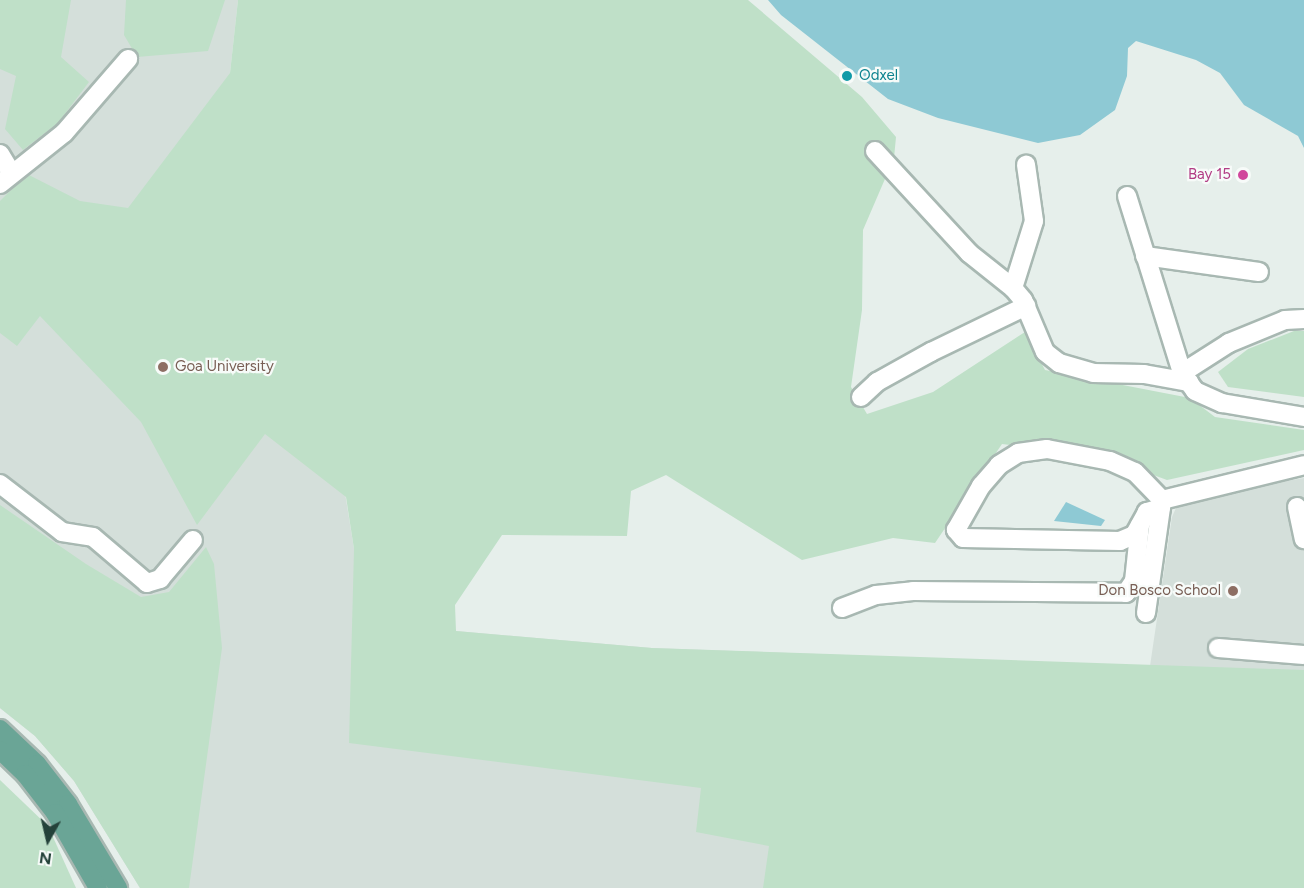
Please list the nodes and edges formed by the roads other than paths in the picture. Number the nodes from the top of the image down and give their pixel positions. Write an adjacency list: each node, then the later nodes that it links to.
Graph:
1 (128, 59): 5 (street)
2 (875, 151): 9 (street)
3 (0, 154): 5 (street)
4 (1026, 165): 9 (street)
5 (3, 181)
6 (1127, 196): 7 (street)
7 (1145, 256): 8 (street); 12 (street)
8 (1259, 272)
9 (1013, 288): 10 (street)
10 (1026, 306): 12 (street); 13 (street)
11 (1304, 319): 12 (street)
12 (1185, 378): 14 (street)
13 (861, 397)
14 (1304, 417)
15 (1304, 465): 17 (street)
16 (0, 484): 21 (street)
17 (1161, 504): 19 (street); 19 (street); 23 (street)
18 (1298, 507): 20 (street)
19 (1140, 524): 22 (street)
20 (1304, 539)
21 (193, 540)
22 (842, 608)
23 (1146, 613)
24 (1218, 648): 25 (street)
25 (1304, 655)
26 (0, 729): 29 (main road)
27 (0, 750): 28 (main road)
28 (97, 887)
29 (118, 888)

